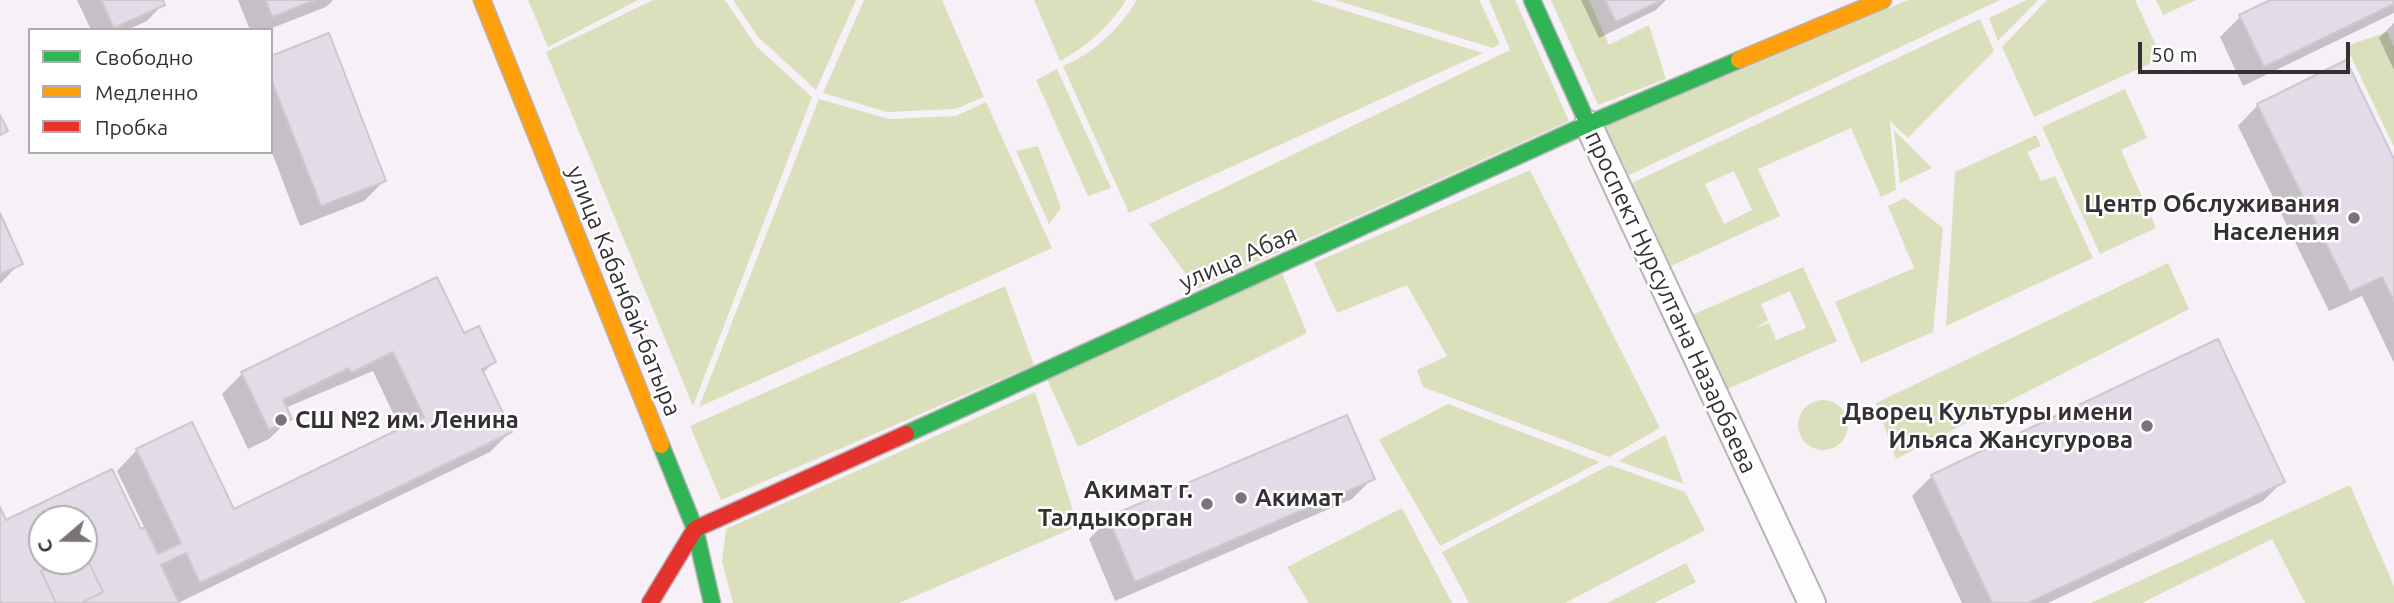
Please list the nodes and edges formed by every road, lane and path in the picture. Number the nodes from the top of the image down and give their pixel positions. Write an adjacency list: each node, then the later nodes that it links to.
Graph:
1 (482, 0): 5 (main road, улица Кабанбай-батыра)
2 (1532, 0): 4 (main road, проспект Нурсултана Назарбаева)
3 (1883, 0): 4 (main road, улица Абая)
4 (1588, 124): 5 (main road, улица Абая); 8 (street, проспект Нурсултана Назарбаева)
5 (695, 528): 6 (main road); 7 (main road, улица Кабанбай-батыра)
6 (650, 603)
7 (712, 603)
8 (1812, 603)

